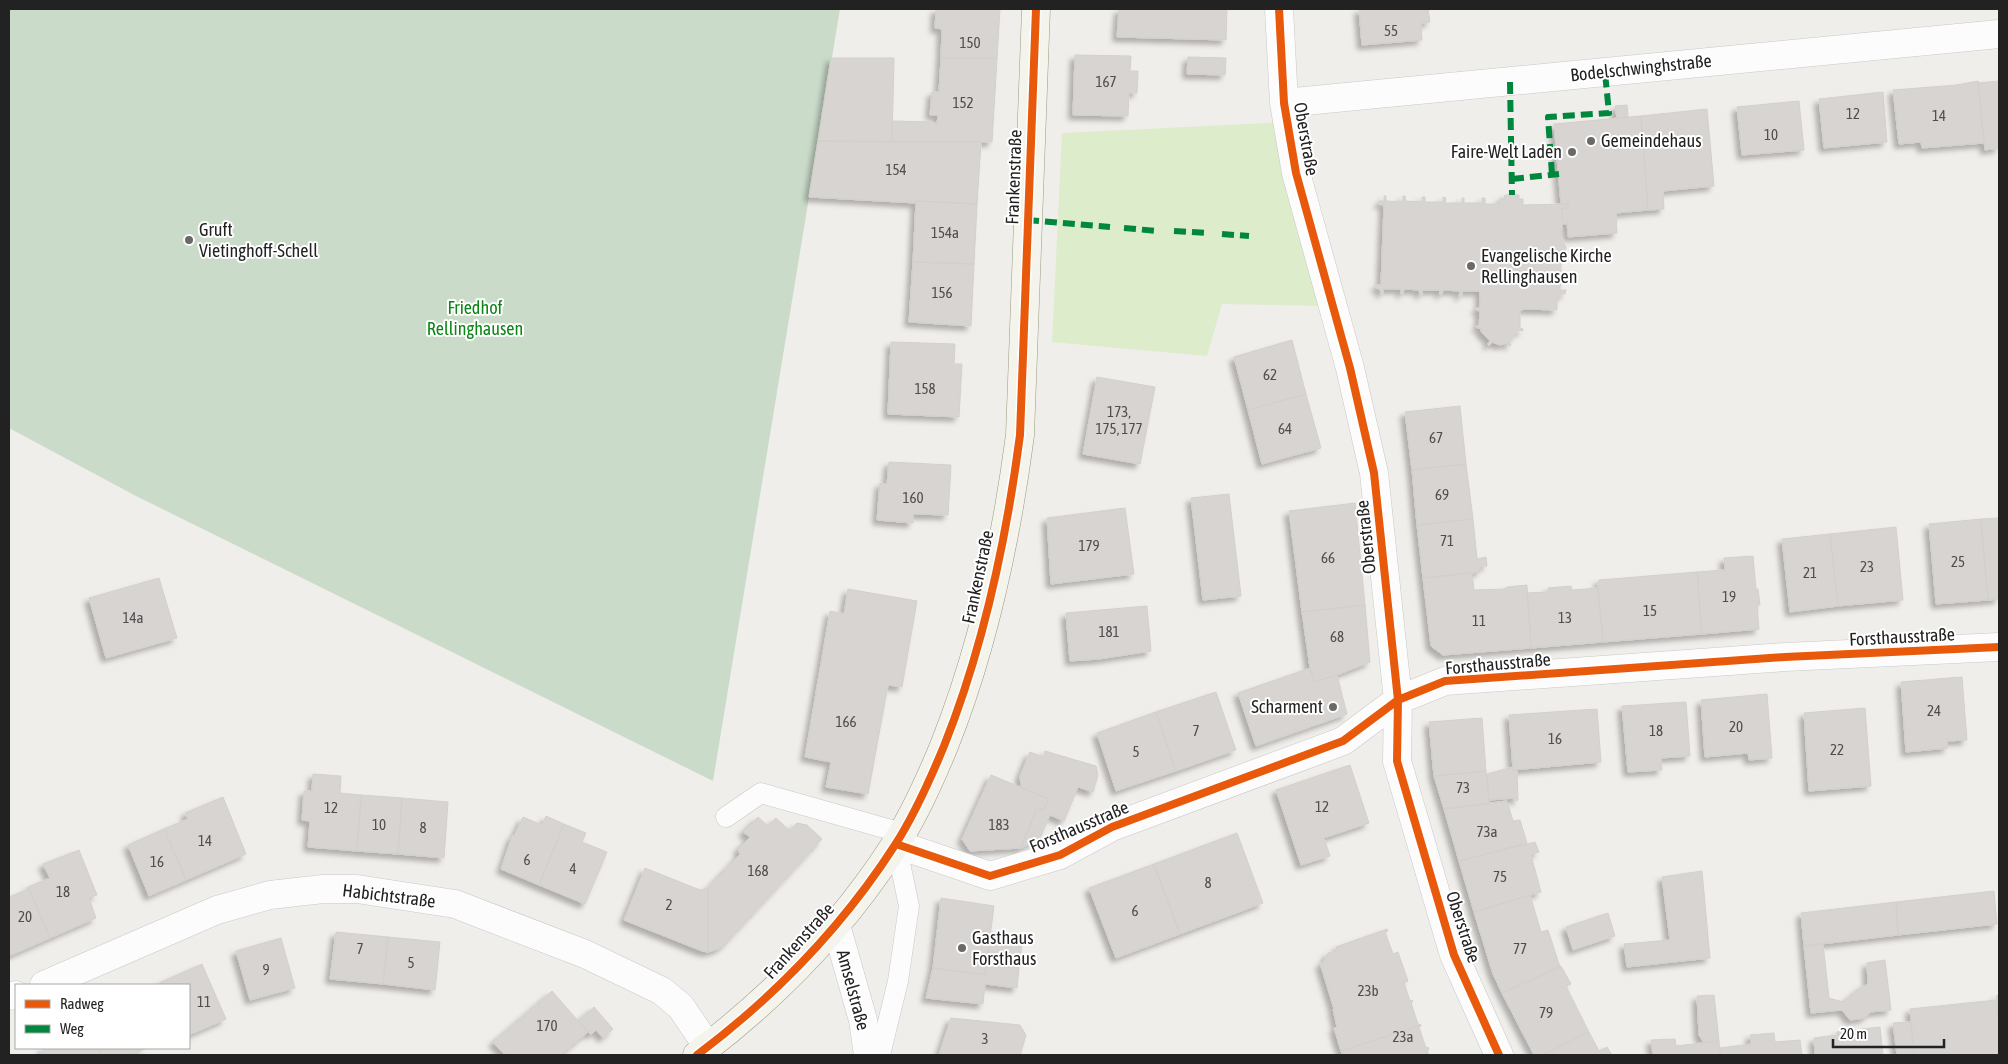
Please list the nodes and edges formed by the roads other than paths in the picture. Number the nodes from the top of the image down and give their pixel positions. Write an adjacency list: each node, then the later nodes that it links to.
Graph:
1 (1036, 9): 8 (main road, Frankenstraße)
2 (1279, 9): 4 (street, Oberstraße)
3 (1999, 34): 4 (street, Bodelschwinghstraße)
4 (1284, 103): 6 (street, Oberstraße)
5 (1999, 647): 6 (street, Forsthausstraße)
6 (1398, 700): 8 (street, Forsthausstraße); 14 (street, Oberstraße)
7 (726, 817): 8 (lane)
8 (899, 838): 9 (main road, Frankenstraße); 13 (lane)
9 (836, 925): 11 (main road, Frankenstraße); 12 (street, Amselstraße)
10 (46, 984): 11 (street, Habichtstraße)
11 (702, 1051)
12 (868, 1055)
13 (880, 1055)
14 (1499, 1055)

